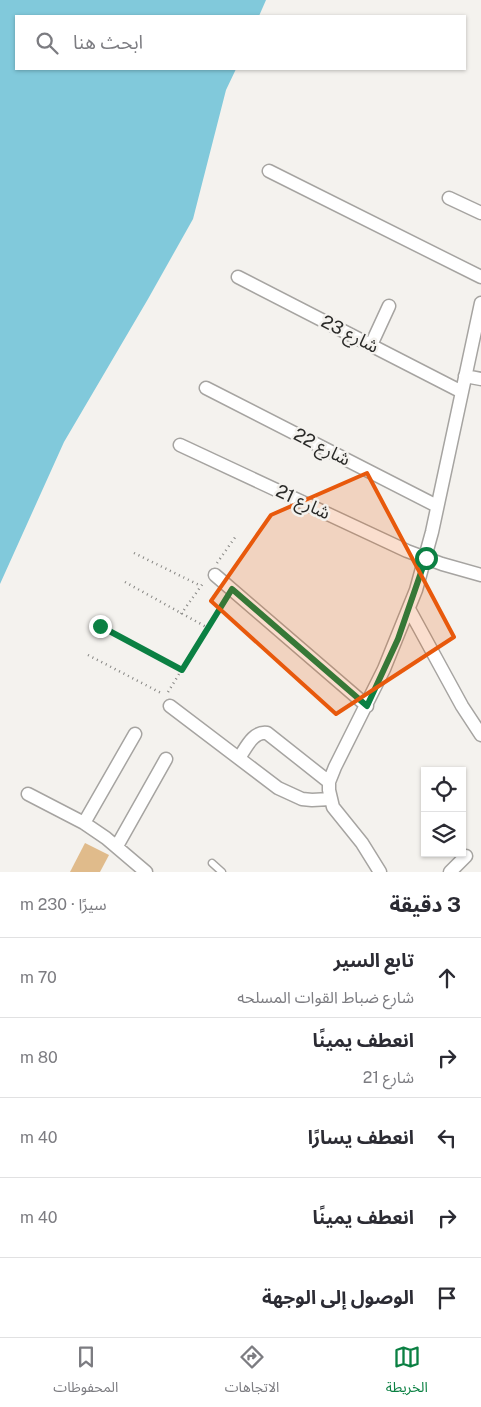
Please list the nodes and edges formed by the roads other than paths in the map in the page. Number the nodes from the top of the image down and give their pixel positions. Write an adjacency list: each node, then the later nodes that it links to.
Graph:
1 (269, 171): 5 (street)
2 (449, 198): 3 (street)
3 (481, 213)
4 (238, 277): 8 (street, شارع 23)
5 (481, 277)
6 (481, 302): 9 (street)
7 (389, 306): 8 (street)
8 (371, 345): 12 (street, شارع 23)
9 (465, 376): 10 (street); 12 (street)
10 (481, 379)
11 (206, 388): 14 (street, شارع 22)
12 (462, 392): 14 (street)
13 (180, 445): 15 (street, شارع 21)
14 (437, 506): 15 (street)
15 (426, 558): 17 (street, شارع 21); 18 (street)
16 (215, 575): 20 (street)
17 (481, 575)
18 (409, 609): 20 (street); 22 (street)
19 (170, 706): 23 (street)
20 (367, 706): 25 (street)
21 (135, 734): 28 (street)
22 (481, 735)
23 (239, 758): 25 (street); 27 (street)
24 (166, 759): 29 (street)
25 (330, 782): 27 (street)
26 (28, 794): 28 (street)
27 (330, 800): 34 (street)
28 (84, 824): 29 (street)
29 (117, 846): 32 (street)
30 (465, 857): 35 (street)
31 (212, 863): 33 (lane)
32 (146, 872)
33 (222, 872)
34 (380, 872)
35 (450, 872)

